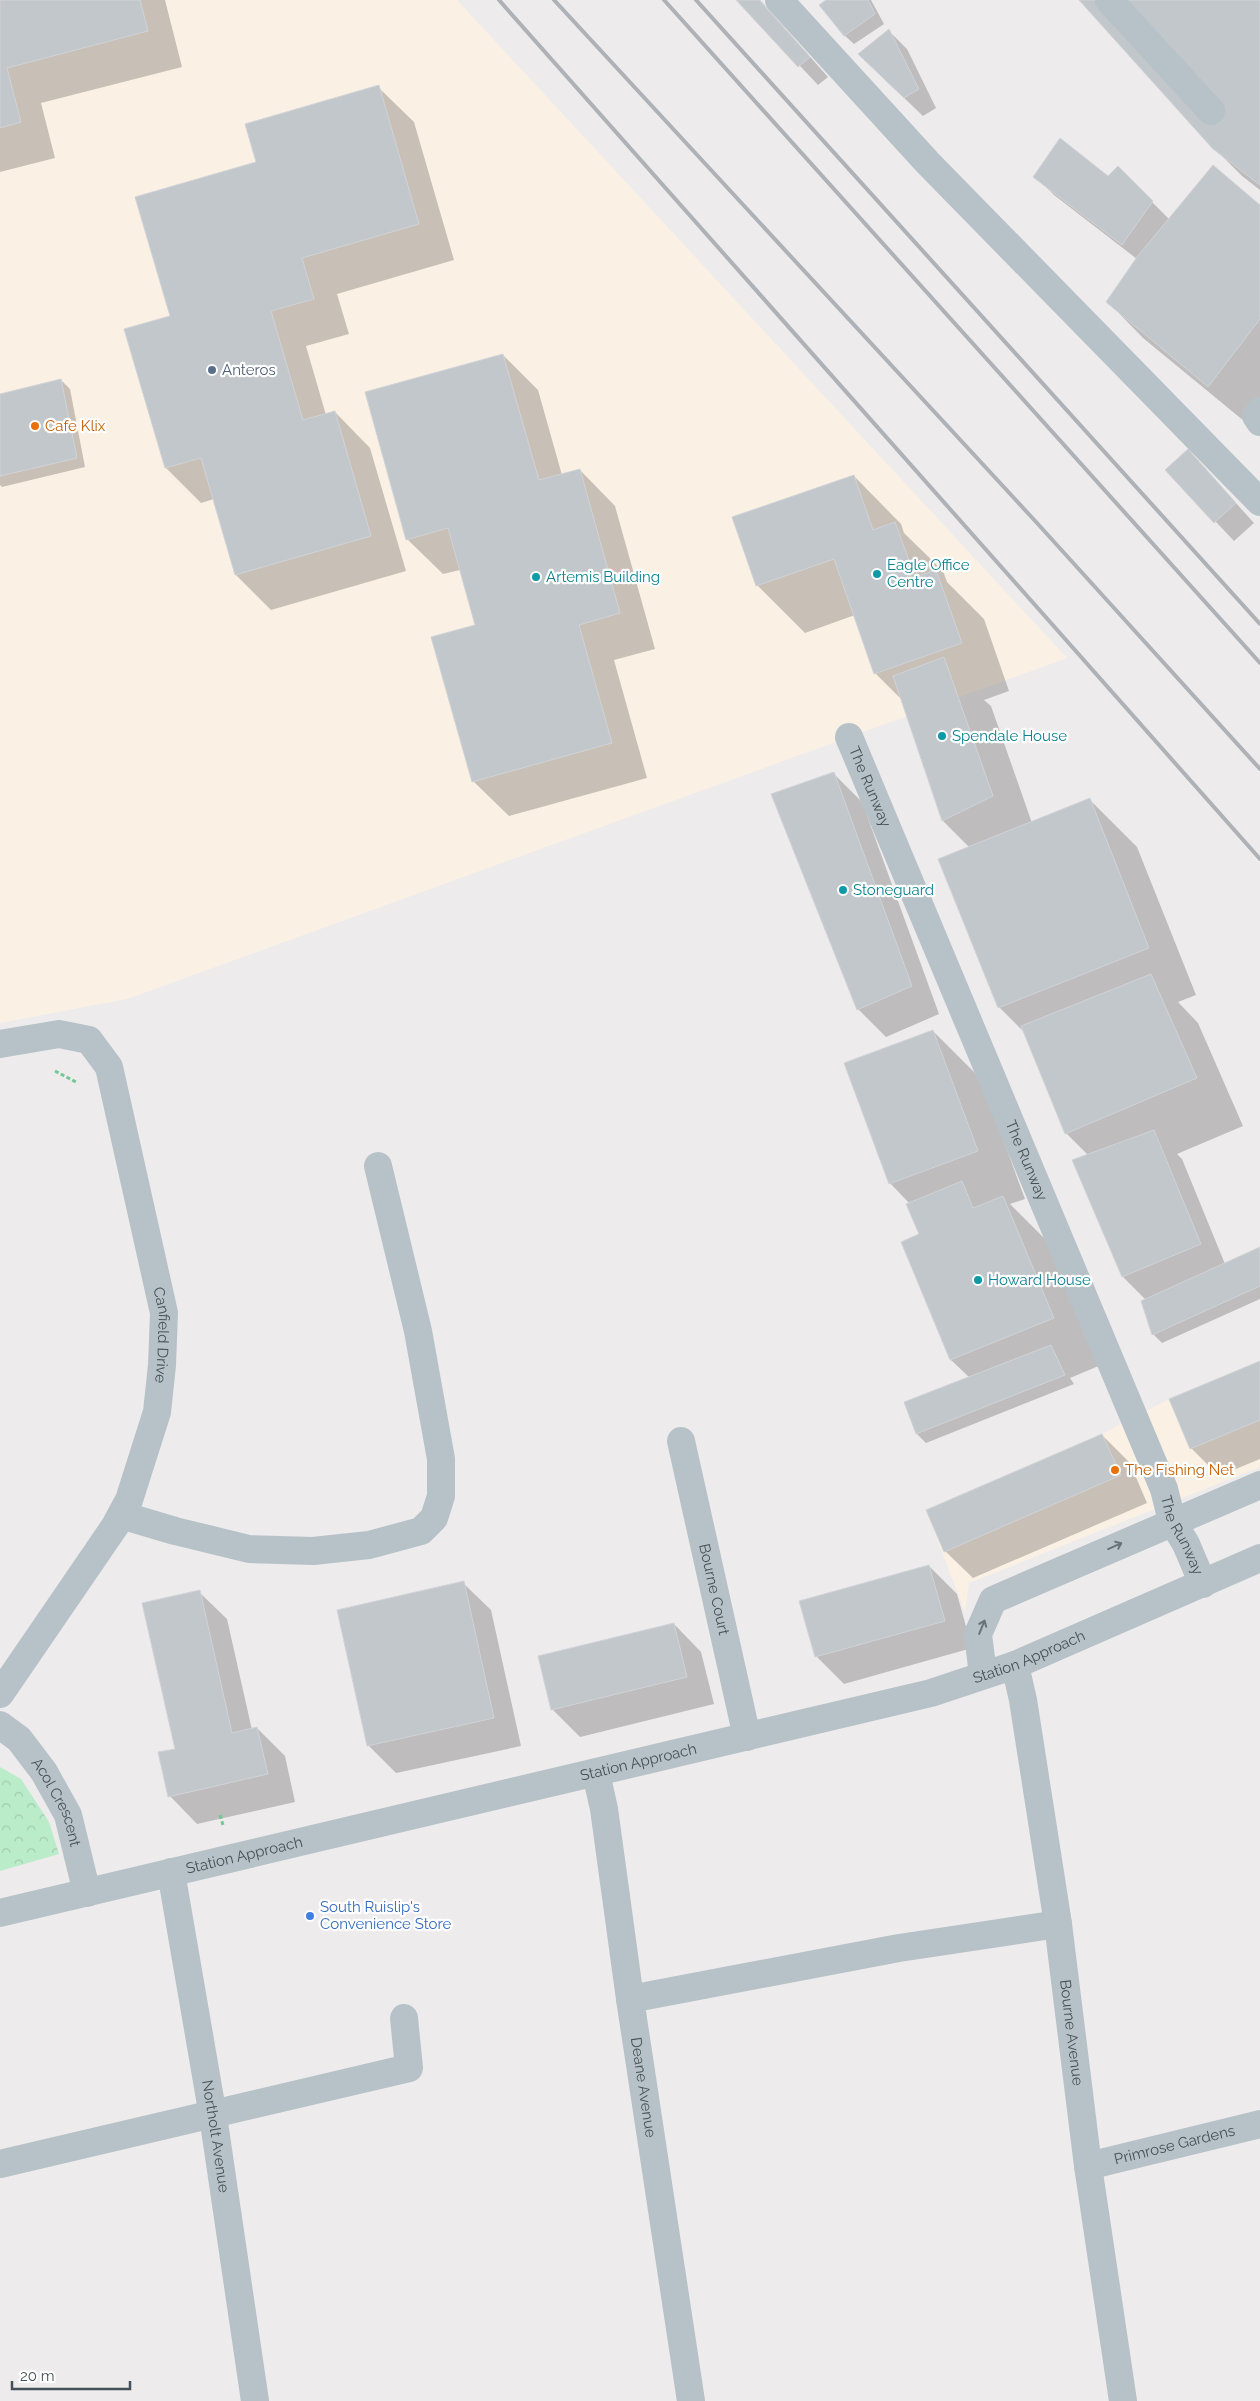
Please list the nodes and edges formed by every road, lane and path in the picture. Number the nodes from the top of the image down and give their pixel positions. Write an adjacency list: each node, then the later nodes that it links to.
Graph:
1 (779, 0): 6 (street)
2 (1109, 0): 3 (street)
3 (1211, 111)
4 (1260, 411): 5 (street)
5 (1260, 422)
6 (1260, 502)
7 (849, 738): 15 (street, The Runway)
8 (12, 1041): 14 (street, Canfield Drive)
9 (51, 1069): 10 (path)
10 (81, 1085)
11 (378, 1166): 14 (street)
12 (681, 1441): 22 (street, Bourne Court)
13 (1260, 1485): 15 (street)
14 (121, 1515): 20 (street, Canfield Drive)
15 (1172, 1521): 17 (street, The Runway); 19 (street, one-way to 15)
16 (1260, 1558): 17 (street, Station Approach)
17 (1202, 1584): 18 (street, Station Approach)
18 (1015, 1665): 19 (street, Station Approach); 27 (street, Bourne Avenue)
19 (983, 1675): 22 (street, Station Approach)
20 (0, 1694)
21 (0, 1725): 25 (street, Acol Crescent)
22 (747, 1737): 23 (street, Station Approach)
23 (596, 1773): 24 (street, Station Approach); 28 (street, Deane Avenue)
24 (171, 1872): 25 (street, Station Approach); 30 (street, Northolt Avenue)
25 (87, 1893): 26 (street, Station Approach)
26 (0, 1913)
27 (1058, 1924): 28 (street); 33 (street, Bourne Avenue)
28 (630, 1999): 35 (street, Deane Avenue)
29 (404, 2018): 30 (street)
30 (213, 2116): 32 (street); 34 (street, Northolt Avenue)
31 (1260, 2124): 33 (street, Primrose Gardens)
32 (0, 2164)
33 (1088, 2166): 36 (street, Bourne Avenue)
34 (255, 2401)
35 (691, 2401)
36 (1123, 2401)

